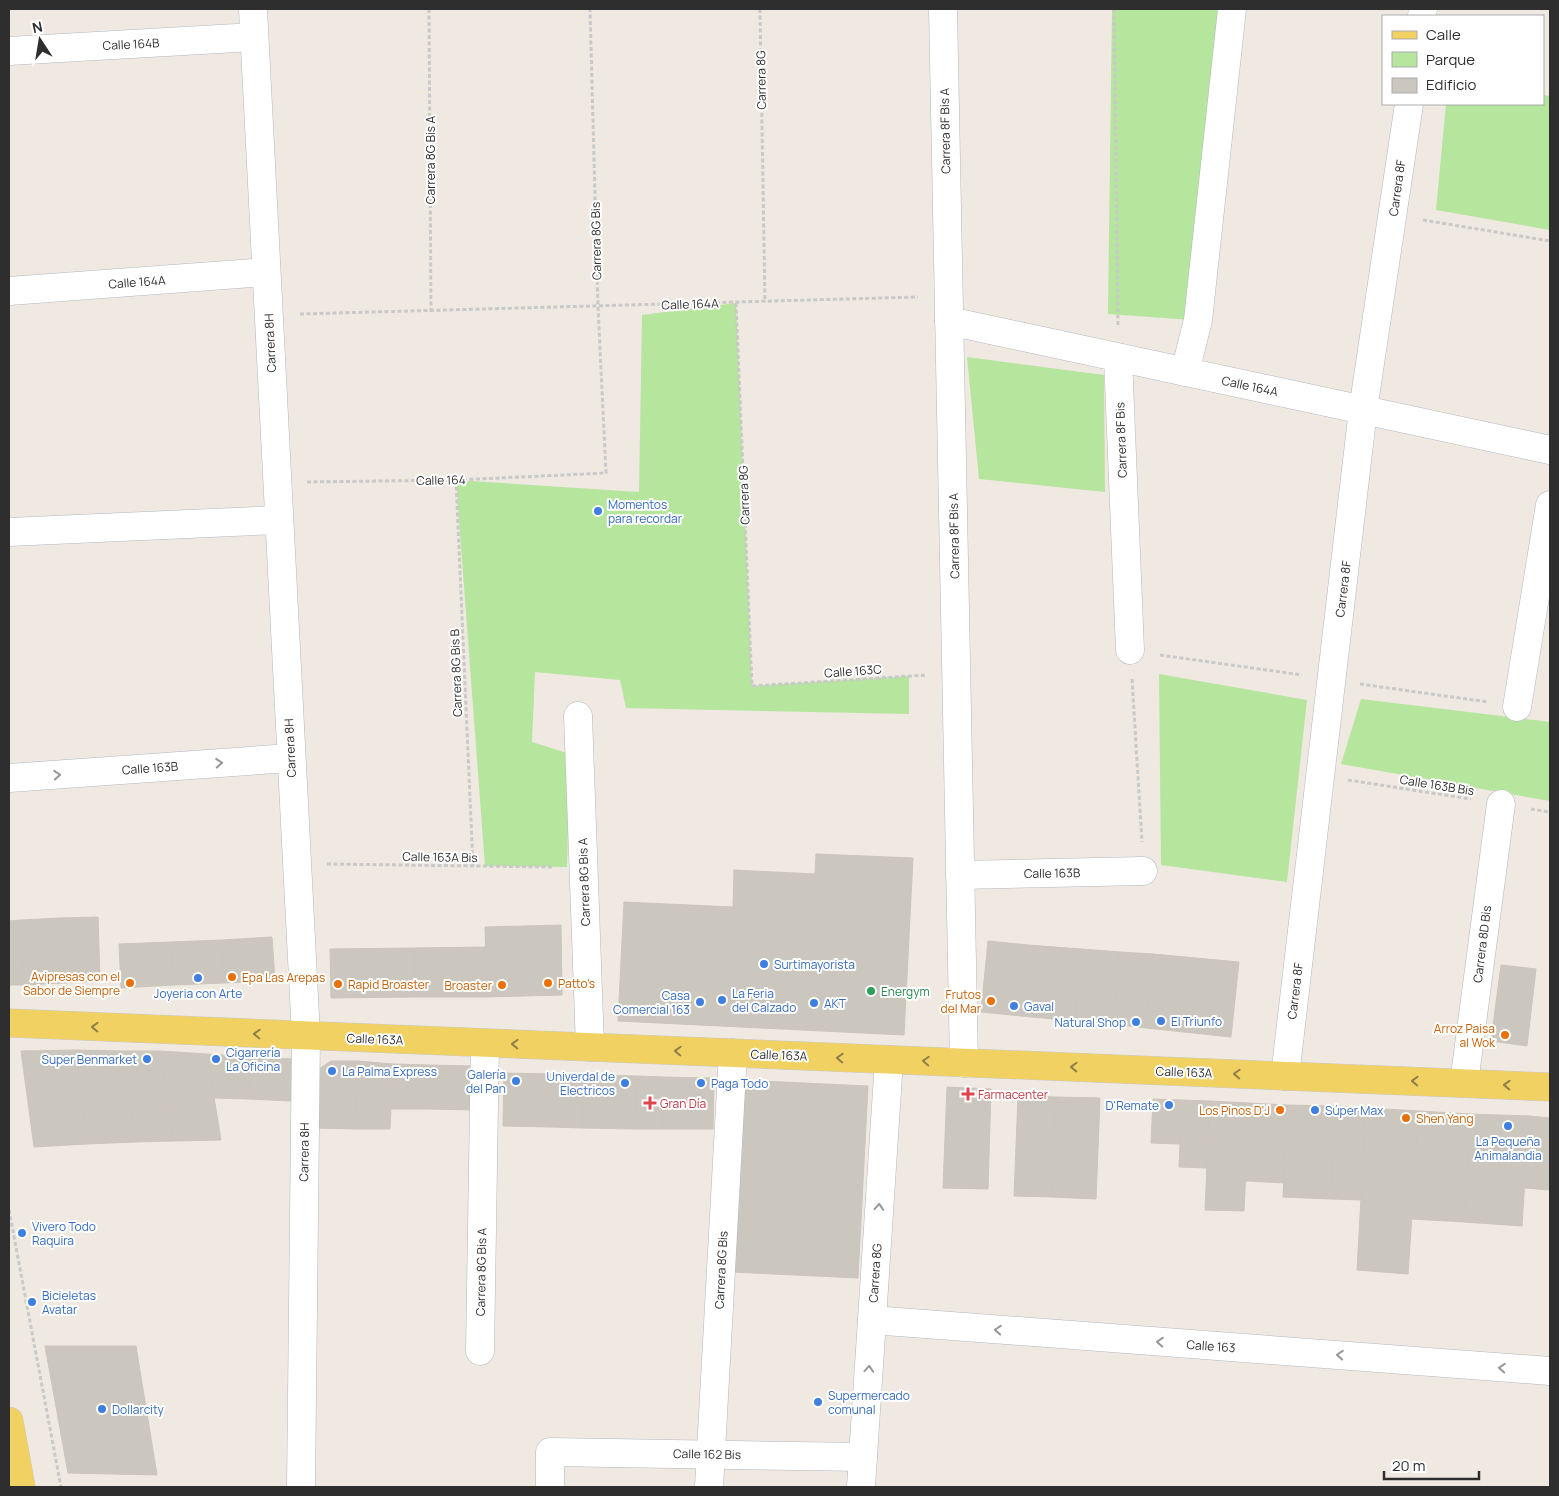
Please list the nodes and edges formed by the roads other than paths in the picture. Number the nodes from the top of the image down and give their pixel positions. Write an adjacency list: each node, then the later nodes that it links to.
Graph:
1 (253, 9): 4 (street, Carrera 8H)
2 (943, 9): 9 (street, Carrera 8F Bis A)
3 (1232, 9): 11 (street)
4 (254, 37): 5 (street, Calle 164B); 7 (street, Carrera 8H)
5 (9, 51)
6 (1409, 105): 12 (street, Carrera 8F)
7 (266, 272): 8 (street, Calle 164A); 15 (street, Carrera 8H)
8 (9, 292)
9 (949, 309): 10 (street, Calle 164A); 24 (street, Carrera 8F Bis A)
10 (1118, 358): 11 (street, Calle 164A); 17 (street, Carrera 8F Bis)
11 (1185, 372): 12 (street, Calle 164A)
12 (1363, 410): 13 (street, Calle 164A); 32 (street, Carrera 8F)
13 (1550, 450)
14 (1550, 504): 18 (street)
15 (278, 520): 16 (street); 20 (street, Carrera 8H)
16 (9, 532)
17 (1130, 650)
18 (1517, 706)
19 (578, 716): 28 (street, Carrera 8G Bis A)
20 (290, 758): 21 (street, Calle 163B, one-way to 20); 26 (street, Carrera 8H)
21 (9, 778)
22 (1501, 804): 33 (street, Carrera 8D Bis)
23 (1143, 871): 24 (street, Calle 163B)
24 (960, 875): 31 (street, Carrera 8F Bis A)
25 (9, 1023): 26 (main road, Calle 163A, one-way to 25)
26 (306, 1036): 27 (main road, Calle 163A); 42 (street, Carrera 8H)
27 (484, 1043): 28 (main road, Calle 163A, one-way to 27); 36 (street, Carrera 8G Bis A)
28 (590, 1048): 29 (main road, Calle 163A, one-way to 28)
29 (733, 1053): 30 (main road, Calle 163A, one-way to 29); 39 (street, Carrera 8G Bis)
30 (889, 1060): 31 (main road, Calle 163A, one-way to 30); 35 (street, Carrera 8G, one-way to 30)
31 (964, 1063): 32 (main road, Calle 163A, one-way to 31)
32 (1285, 1076): 33 (main road, Calle 163A, one-way to 32)
33 (1464, 1083): 34 (main road, Calle 163A, one-way to 33)
34 (1550, 1087)
35 (872, 1320): 37 (street, Calle 163, one-way to 35); 40 (street, Carrera 8G, one-way to 35)
36 (480, 1351)
37 (1550, 1371)
38 (9, 1422): 41 (main road)
39 (712, 1454): 40 (street, Calle 162 Bis); 43 (street, Calle 162 Bis); 44 (street, Carrera 8G Bis)
40 (863, 1457): 45 (street, Carrera 8G)
41 (21, 1487)
42 (300, 1487)
43 (550, 1487)
44 (709, 1487)
45 (861, 1487)

